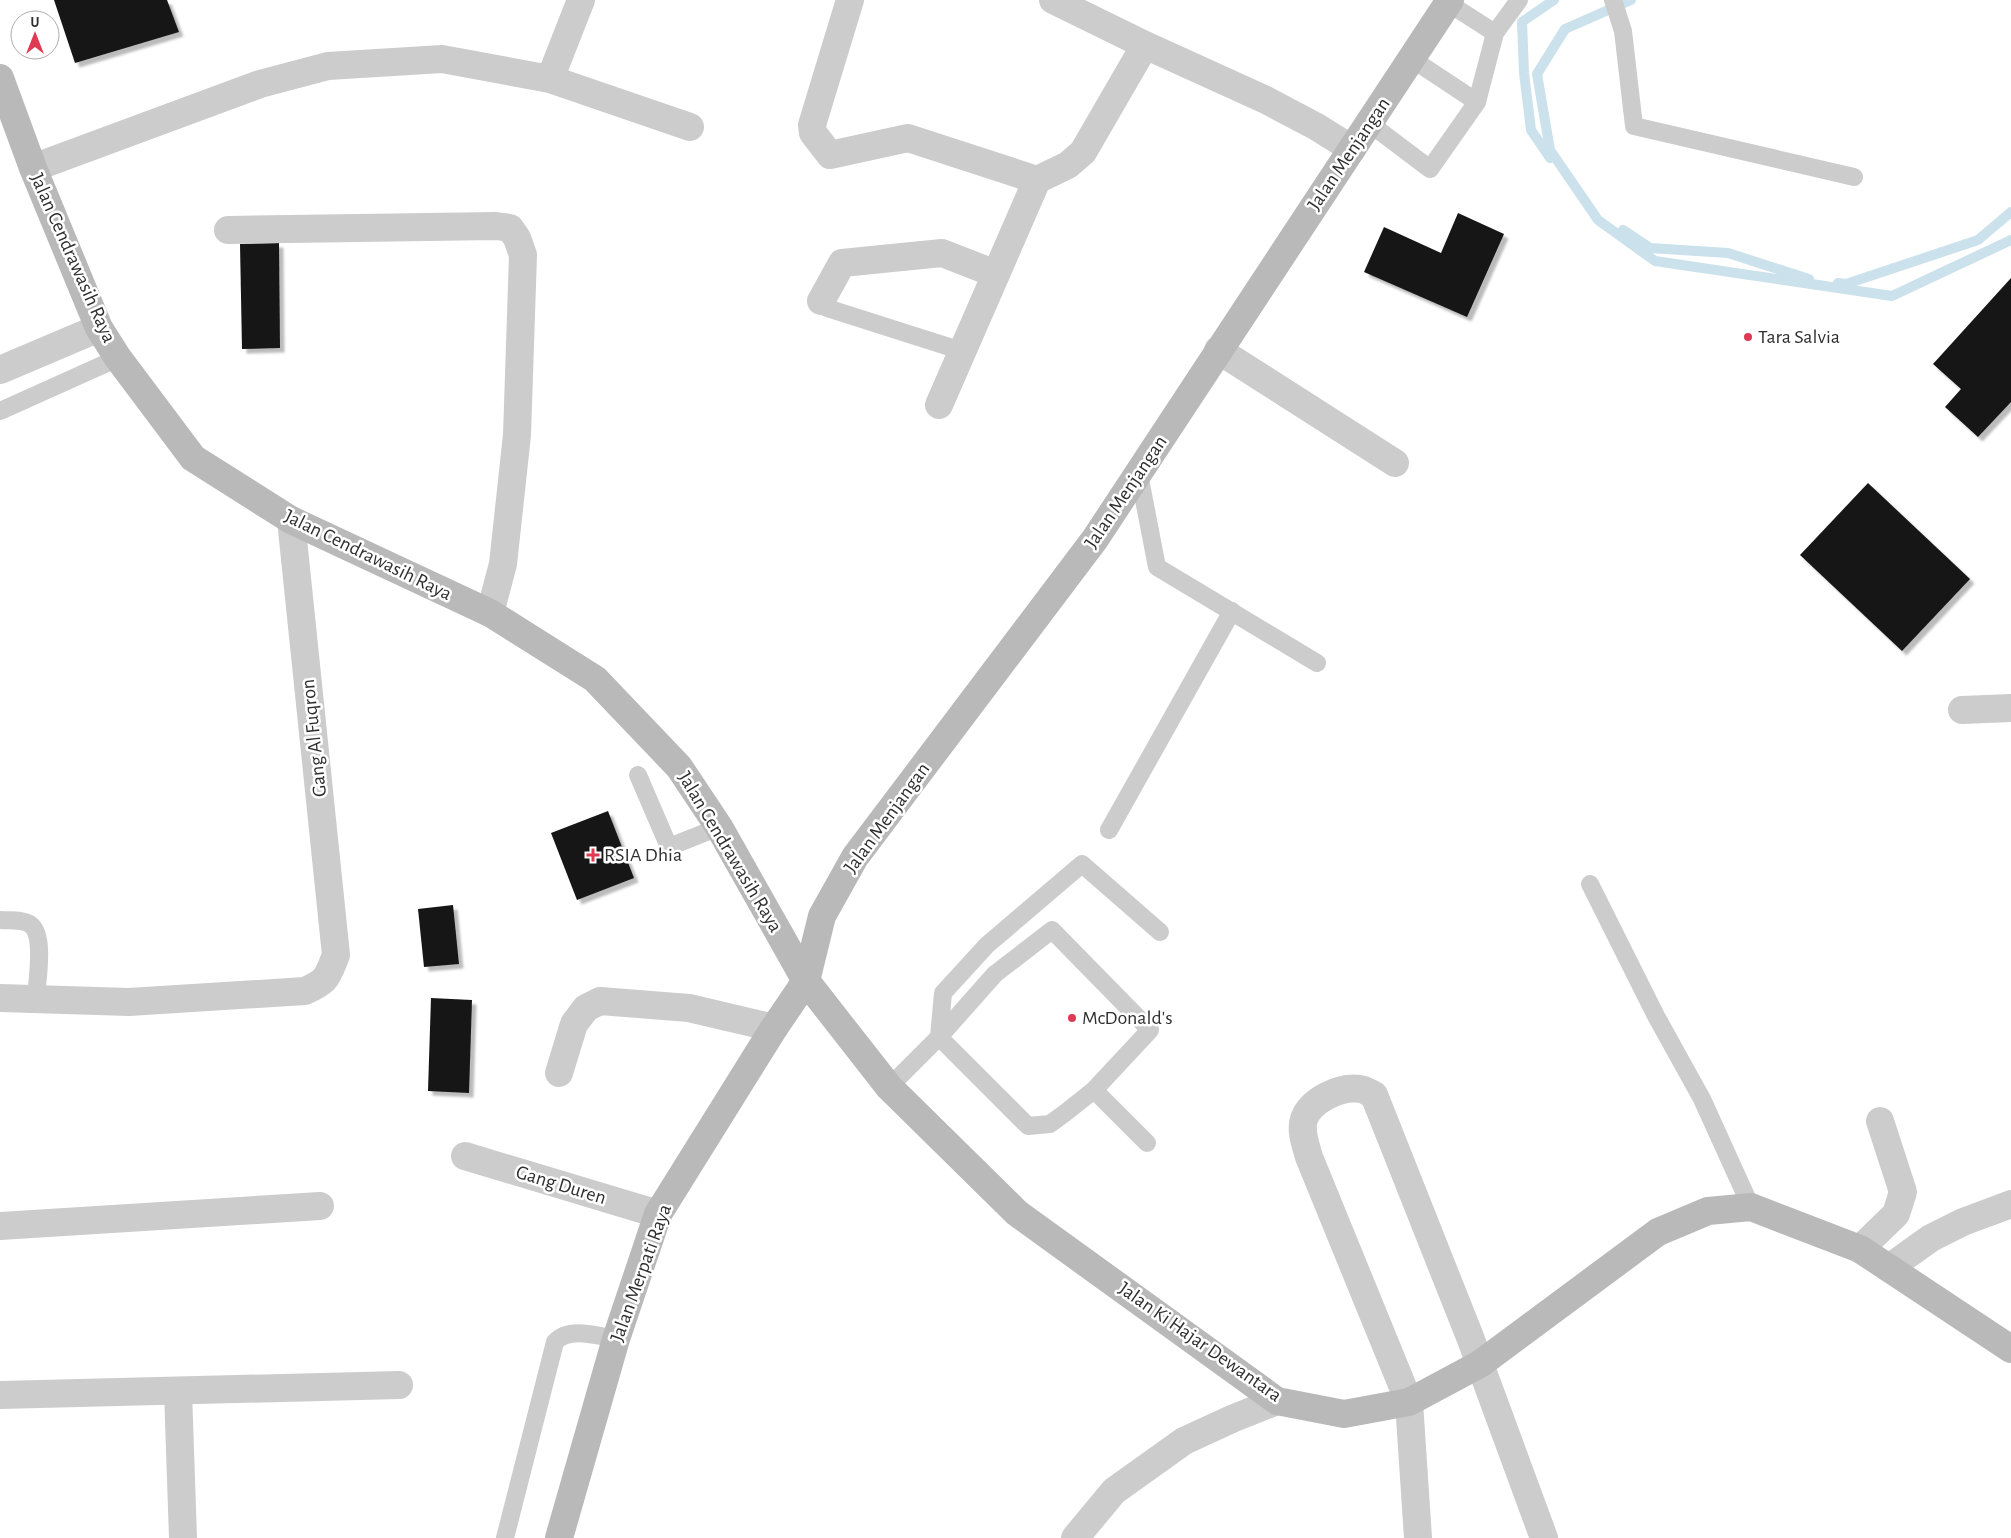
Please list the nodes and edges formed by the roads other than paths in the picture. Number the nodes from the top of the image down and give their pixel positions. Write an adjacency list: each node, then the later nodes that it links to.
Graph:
1 (581, 0): 11 (street)
2 (850, 0): 18 (street)
3 (1053, 0): 8 (street)
4 (1519, 0): 7 (lane)
5 (1613, 0): 17 (lane)
6 (1449, 2): 7 (lane); 9 (main road, Jalan Menjangan)
7 (1495, 33): 12 (lane)
8 (1145, 45): 15 (street); 18 (street)
9 (1412, 58): 12 (lane); 13 (main road, Jalan Menjangan)
10 (0, 78): 16 (main road, Jalan Cendrawasih Raya)
11 (550, 79): 14 (street); 16 (street)
12 (1478, 102): 13 (lane)
13 (1370, 123): 15 (main road, Jalan Menjangan)
14 (690, 127)
15 (1352, 149): 23 (main road, Jalan Menjangan)
16 (33, 168): 22 (main road, Jalan Cendrawasih Raya)
17 (1854, 177)
18 (1037, 180): 20 (street)
19 (228, 230): 33 (street)
20 (996, 274): 21 (street); 24 (street)
21 (821, 301): 24 (lane)
22 (99, 328): 25 (main road, Jalan Cendrawasih Raya); 26 (street)
23 (1218, 350): 29 (street); 30 (main road, Jalan Menjangan)
24 (962, 351): 27 (street)
25 (118, 358): 28 (lane); 31 (main road, Jalan Cendrawasih Raya)
26 (0, 370)
27 (939, 405)
28 (0, 411)
29 (1395, 463)
30 (1139, 474): 32 (lane); 43 (main road, Jalan Menjangan)
31 (291, 520): 33 (main road, Jalan Cendrawasih Raya); 45 (street, Gang Al Fuqron)
32 (1232, 612): 34 (lane); 39 (lane)
33 (490, 613): 38 (main road, Jalan Cendrawasih Raya)
34 (1317, 662)
35 (2011, 708): 36 (street)
36 (1962, 710)
37 (638, 775): 38 (lane)
38 (719, 827): 43 (main road, Jalan Cendrawasih Raya)
39 (1109, 830)
40 (1590, 884): 56 (lane)
41 (0, 920): 45 (lane)
42 (1160, 932): 47 (lane)
43 (806, 981): 46 (main road, Jalan Merpati Raya); 49 (main road, Jalan Ki Hajar Dewantara)
44 (0, 998): 45 (street)
45 (36, 998)
46 (774, 1028): 48 (street); 57 (main road, Jalan Merpati Raya)
47 (939, 1038): 49 (lane); 50 (lane); 50 (lane)
48 (559, 1073)
49 (889, 1087): 67 (main road, Jalan Ki Hajar Dewantara)
50 (1094, 1090): 52 (lane)
51 (1880, 1121): 59 (street)
52 (1147, 1142)
53 (465, 1156): 57 (street, Gang Duren)
54 (2011, 1204): 60 (street)
55 (320, 1206): 58 (street)
56 (1751, 1207): 59 (main road, Jalan Ki Hajar Dewantara); 63 (main road, Jalan Ki Hajar Dewantara)
57 (658, 1214): 61 (main road, Jalan Merpati Raya)
58 (0, 1226)
59 (1860, 1249): 60 (main road, Jalan Ki Hajar Dewantara)
60 (1889, 1268): 62 (main road, Jalan Ki Hajar Dewantara)
61 (616, 1340): 70 (lane); 71 (main road, Jalan Merpati Raya)
62 (2011, 1350)
63 (1480, 1364): 68 (main road, Jalan Ki Hajar Dewantara); 68 (street); 74 (street)
64 (399, 1385): 65 (street)
65 (178, 1391): 66 (street); 69 (street)
66 (0, 1395)
67 (1277, 1401): 68 (main road, Jalan Ki Hajar Dewantara); 72 (street)
68 (1409, 1402): 73 (street)
69 (182, 1538)
70 (505, 1538)
71 (559, 1538)
72 (1075, 1538)
73 (1418, 1538)
74 (1544, 1538)

